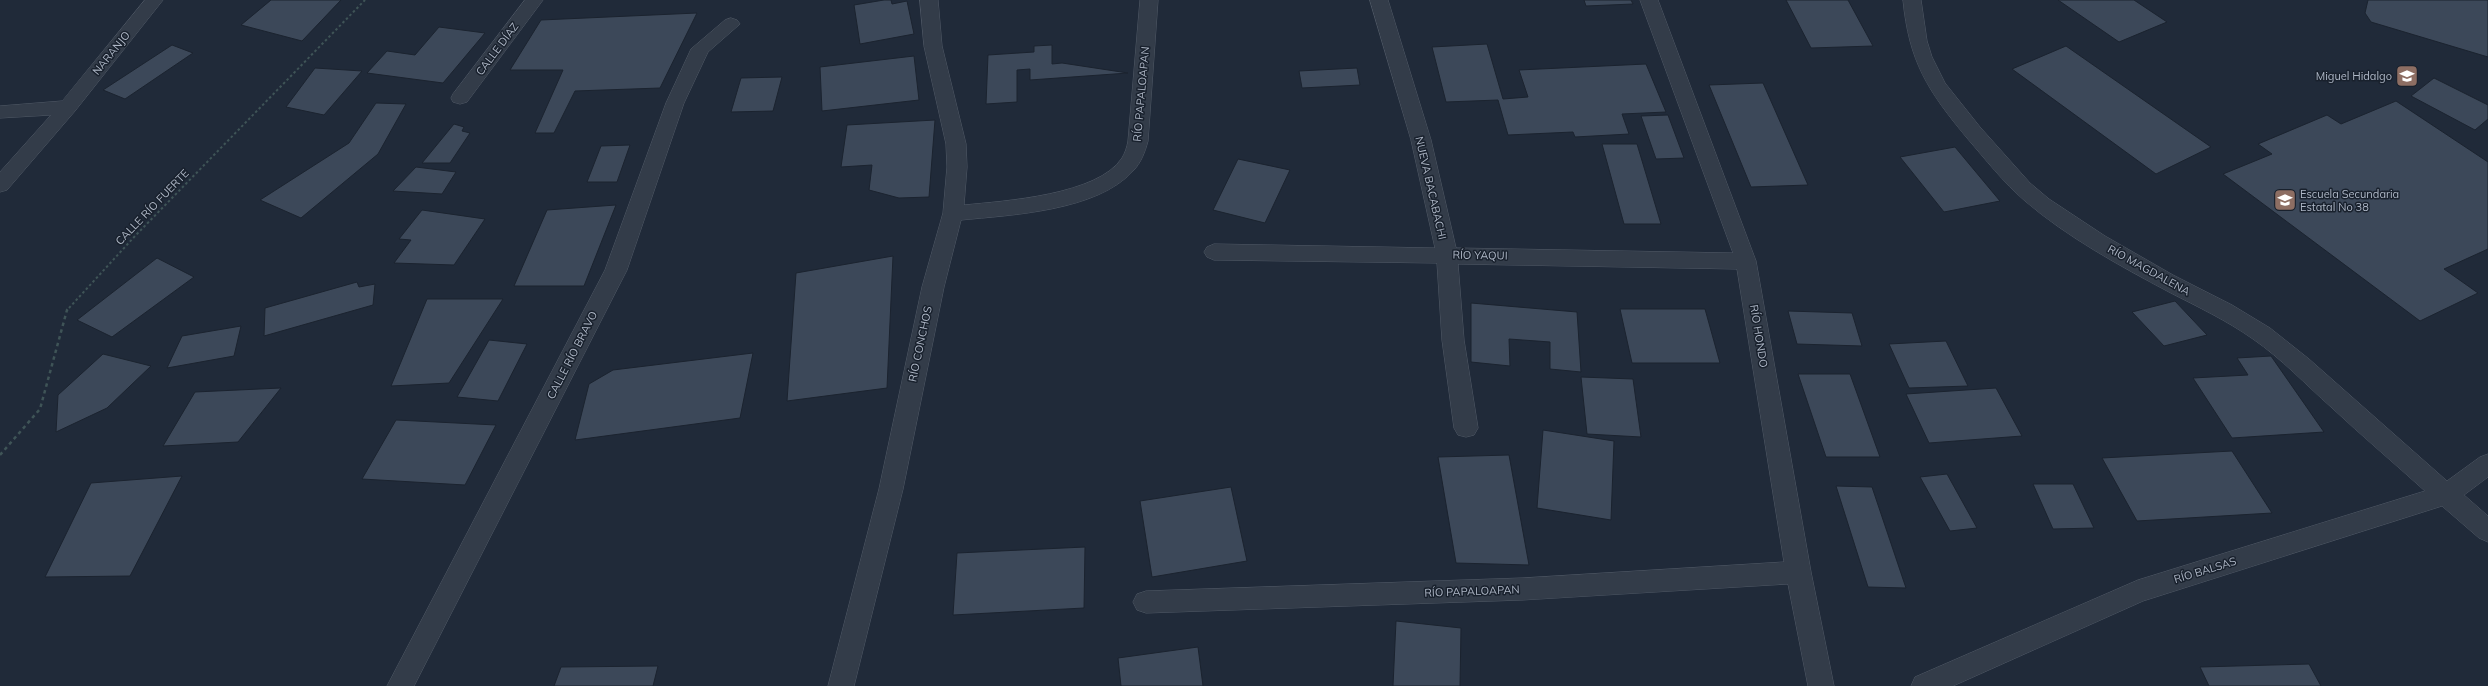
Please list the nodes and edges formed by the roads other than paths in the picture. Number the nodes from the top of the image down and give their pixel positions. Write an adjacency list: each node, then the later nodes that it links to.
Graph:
1 (154, 0): 10 (street, NARANJO)
2 (534, 0): 9 (street, CALLE DÍAZ)
3 (929, 0): 13 (street, RÍO CONCHOS)
4 (1149, 0): 13 (street, RÍO PAPALOAPAN)
5 (1379, 0): 15 (street, NUEVA BACABACHI)
6 (1649, 0): 16 (street, RÍO HONDO)
7 (1912, 0): 19 (street, RÍO MAGDALENA)
8 (731, 24): 23 (street, CALLE RÍO BRAVO)
9 (460, 98)
10 (68, 107): 11 (street); 12 (street, NARANJO)
11 (0, 112)
12 (0, 186)
13 (953, 212): 24 (street, RÍO CONCHOS)
14 (1214, 252): 15 (street, RÍO YAQUI)
15 (1447, 255): 16 (street, RÍO YAQUI); 17 (street, NUEVA BACABACHI)
16 (1746, 261): 21 (street, RÍO HONDO)
17 (1466, 428)
18 (2488, 464): 19 (street, RÍO BALSAS)
19 (2448, 494): 20 (street, RÍO MAGDALENA); 26 (street, RÍO BALSAS)
20 (2488, 530)
21 (1798, 572): 22 (street, RÍO PAPALOAPAN); 25 (street, RÍO HONDO)
22 (1146, 602)
23 (400, 686)
24 (841, 686)
25 (1820, 686)
26 (1924, 686)

